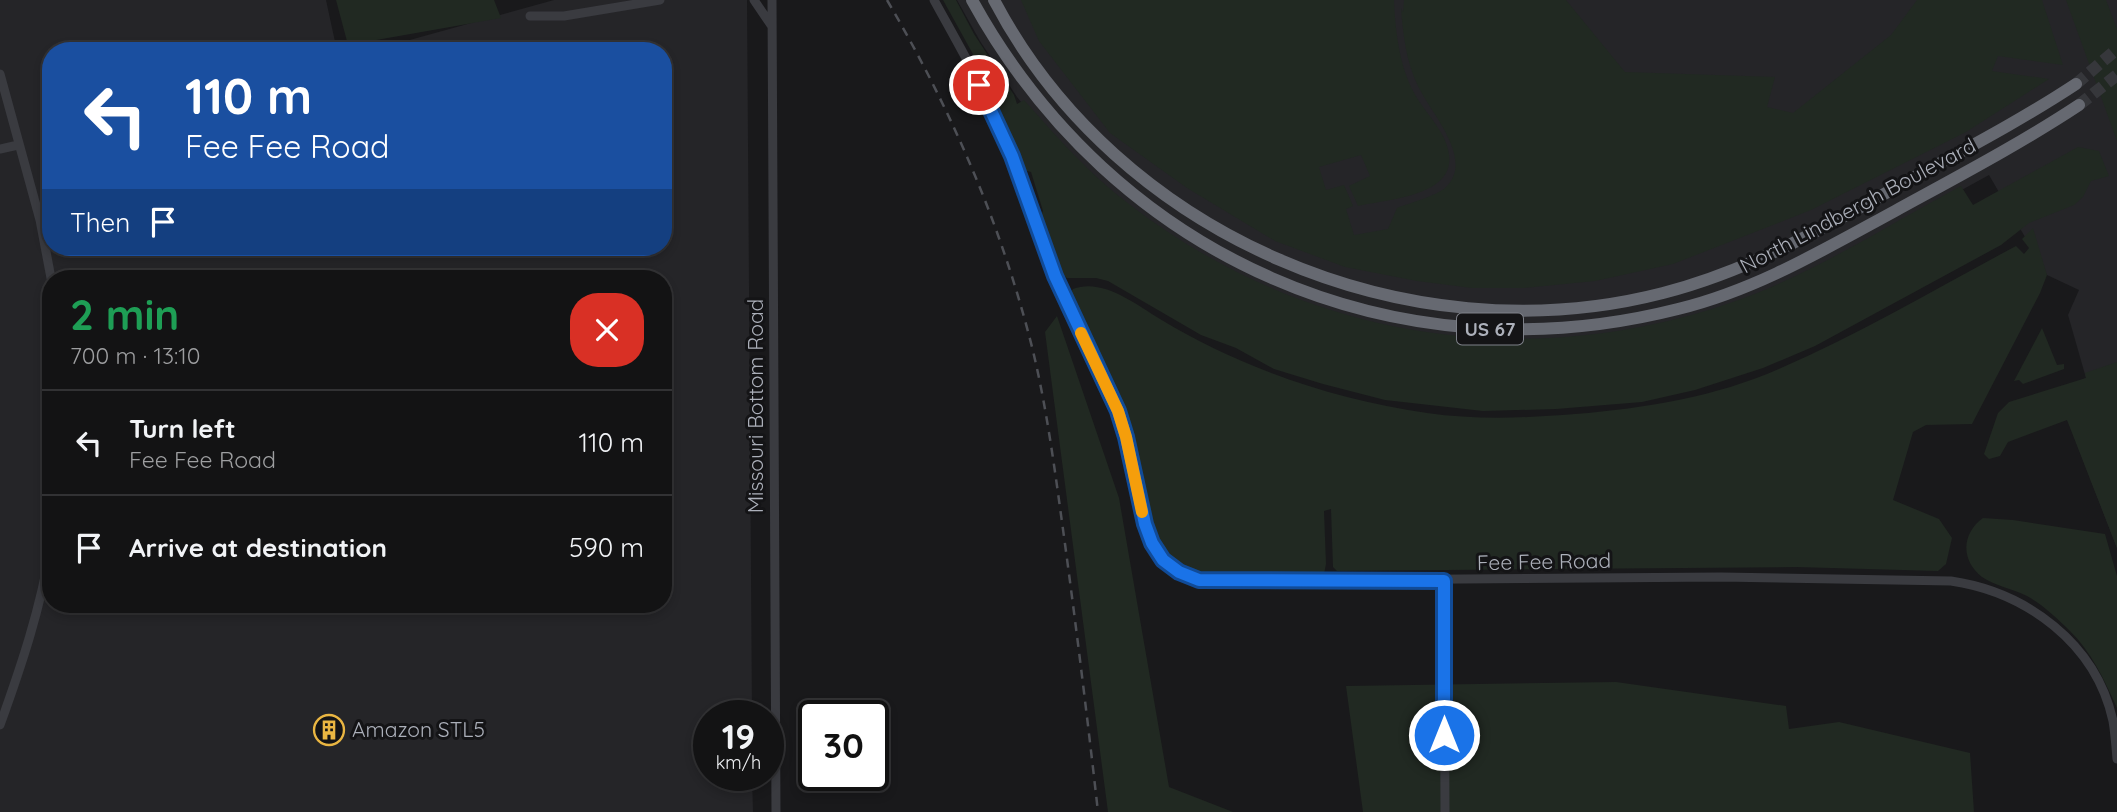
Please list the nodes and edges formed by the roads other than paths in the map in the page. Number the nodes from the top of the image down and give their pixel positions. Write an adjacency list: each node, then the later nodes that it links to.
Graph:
1 (660, 0): 7 (street)
2 (754, 0): 8 (street)
3 (772, 0): 8 (street, Missouri Bottom Road)
4 (934, 0): 15 (street, Fee Fee Road)
5 (972, 0): 11 (highway, North Lindbergh Boulevard / US 67)
6 (994, 0): 10 (highway, North Lindbergh Boulevard / US 67)
7 (530, 16)
8 (772, 27): 19 (street, Missouri Bottom Road)
9 (0, 74): 12 (street)
10 (2076, 84)
11 (2079, 105)
12 (18, 145): 13 (street); 14 (street)
13 (0, 149)
14 (42, 231)
15 (1444, 581): 18 (street, Fee Fee Road); 20 (street)
16 (42, 593): 17 (street)
17 (0, 725)
18 (2117, 759)
19 (776, 812)
20 (1445, 812)

